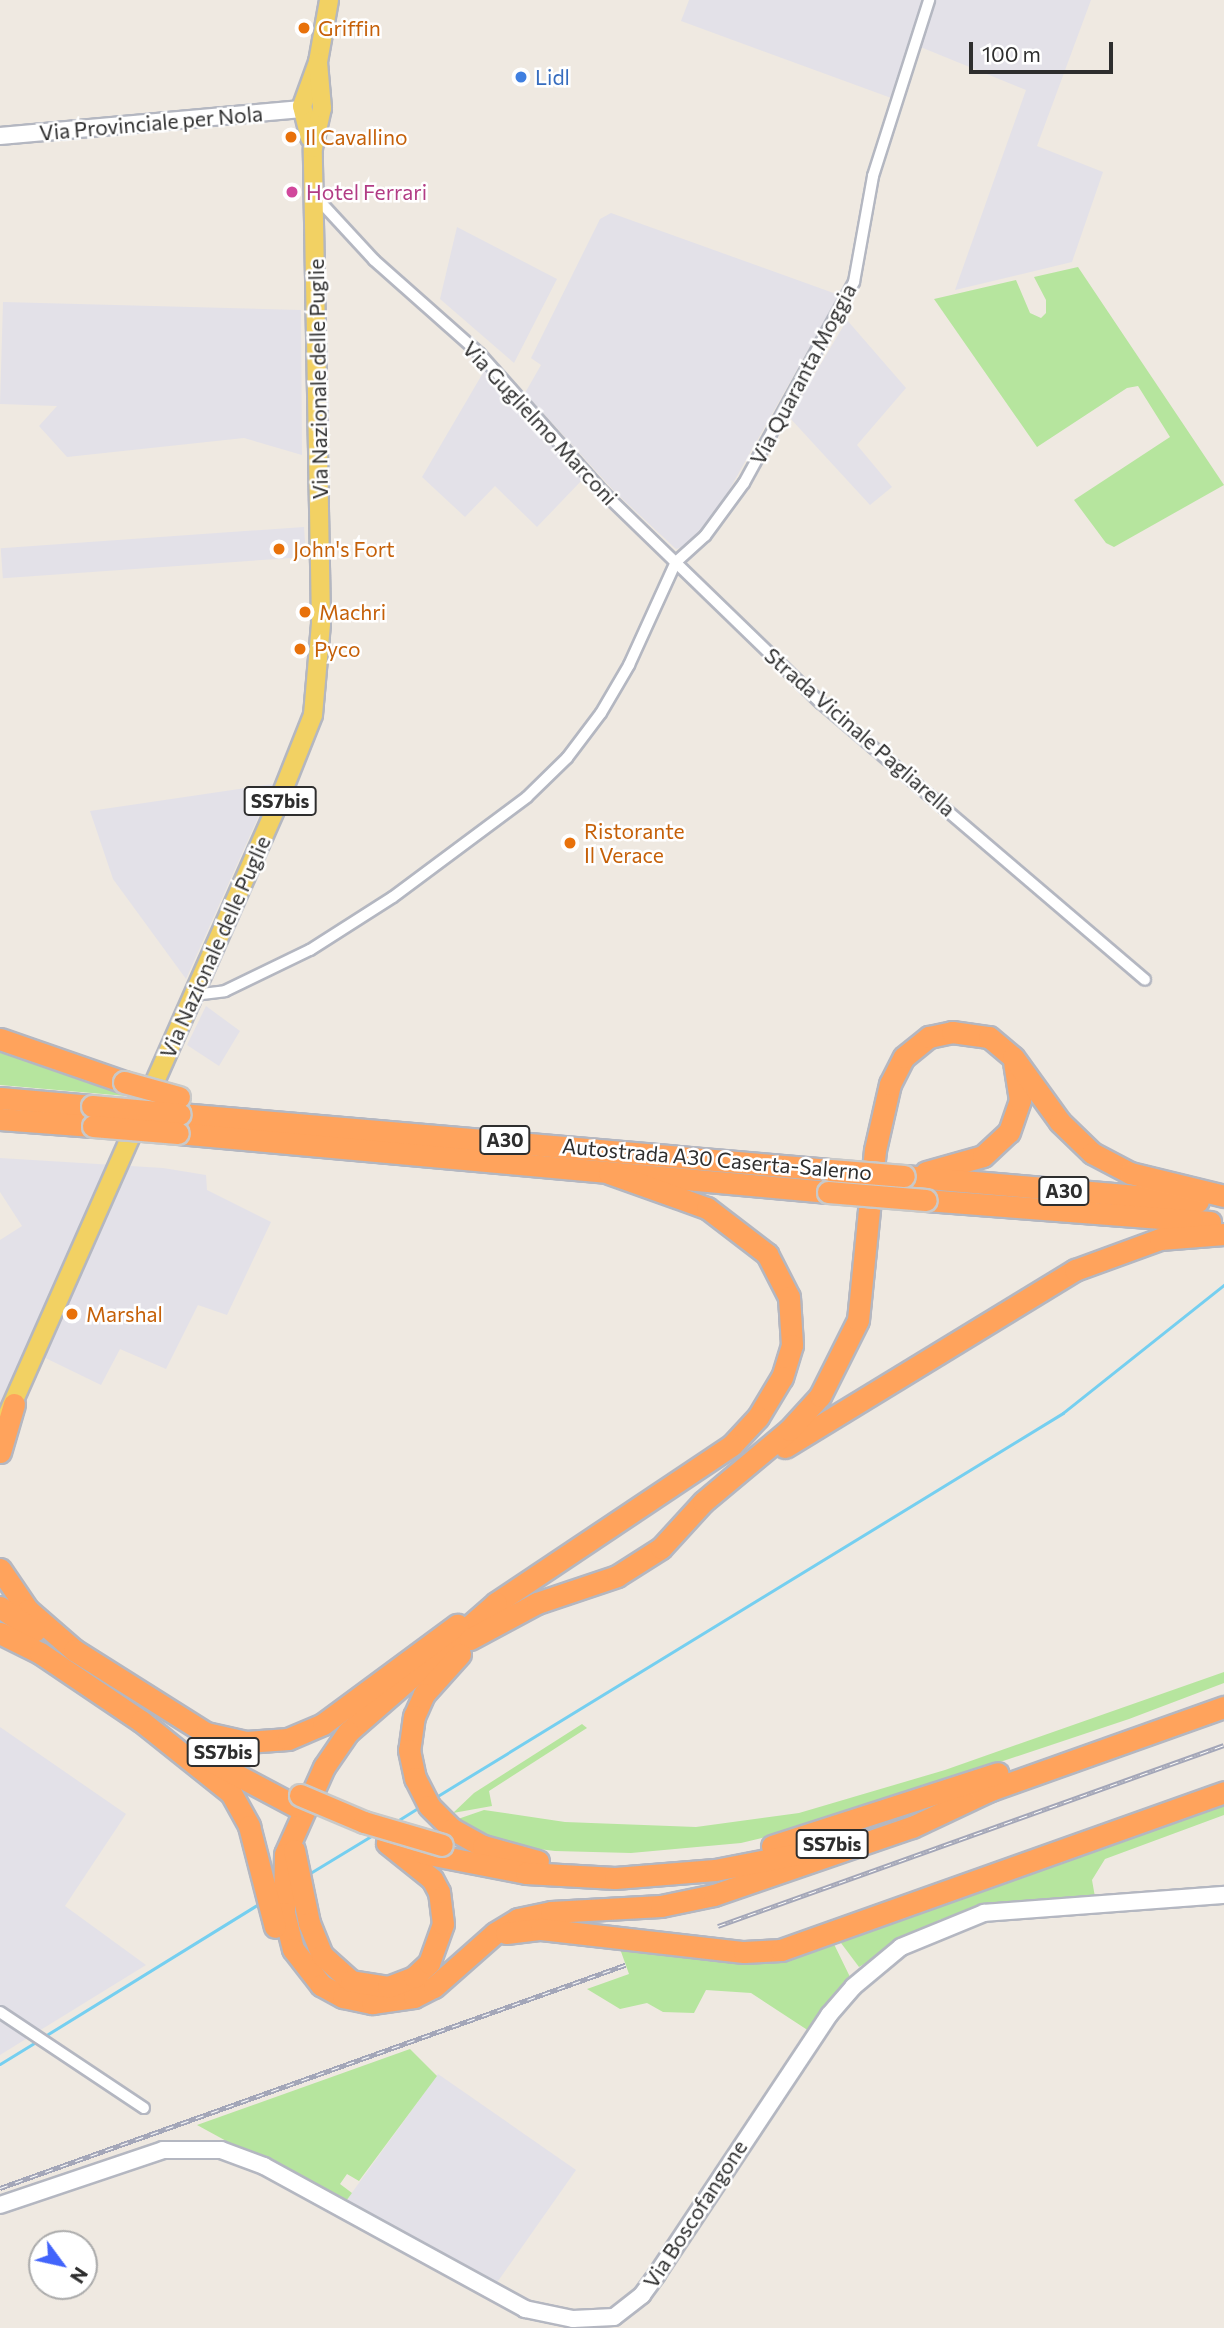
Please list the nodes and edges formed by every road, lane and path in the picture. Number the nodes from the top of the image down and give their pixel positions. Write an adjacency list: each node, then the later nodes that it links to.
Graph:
1 (329, 0): 3 (main road, Via Nazionale delle Puglie / SS7bis)
2 (929, 0): 6 (street, Via Quaranta Moggia)
3 (310, 109): 4 (street, Via Provinciale per Nola); 5 (main road, Via Nazionale delle Puglie / SS7bis)
4 (0, 136)
5 (315, 196): 6 (street, Via Guglielmo Marconi); 8 (main road, Via Nazionale delle Puglie / SS7bis)
6 (676, 562): 7 (street, Strada Vicinale Pagliarella); 8 (street)
7 (1145, 980)
8 (194, 995): 21 (main road, Via Nazionale delle Puglie / SS7bis)
9 (0, 1041): 12 (highway, bridge)
10 (1013, 1057): 16 (highway); 17 (highway); 23 (highway)
11 (0, 1098): 13 (highway, Autostrada A30 Caserta-Salerno / A30)
12 (179, 1115): 13 (highway, Autostrada A30 Caserta-Salerno / A30, bridge); 15 (highway, Autostrada A30 Caserta-Salerno / A30); 16 (highway, Autostrada A30 Caserta-Salerno / A30, bridge)
13 (92, 1116): 14 (highway, Autostrada A30 Caserta-Salerno / A30)
14 (0, 1119)
15 (610, 1173): 19 (highway, Autostrada A30 Caserta-Salerno / A30, bridge); 26 (highway)
16 (904, 1176): 18 (highway, Autostrada A30 Caserta-Salerno / A30)
17 (1224, 1196)
18 (1224, 1202)
19 (1224, 1223)
20 (1224, 1234): 25 (highway)
21 (14, 1404): 22 (main road, Via Nazionale delle Puglie / SS7bis); 24 (highway, SS7bis)
22 (0, 1427)
23 (770, 1444): 25 (highway); 26 (highway)
24 (0, 1452)
25 (737, 1473): 29 (highway)
26 (691, 1476): 29 (highway)
27 (0, 1569): 32 (highway, SS7bis)
28 (0, 1607): 30 (highway, SS7bis)
29 (500, 1610): 34 (highway); 40 (highway); 41 (highway)
30 (33, 1629): 32 (highway, SS7bis); 37 (highway, SS7bis)
31 (0, 1633): 36 (highway, SS7bis)
32 (74, 1650): 34 (highway, SS7bis)
33 (1224, 1692): 41 (highway, SS7bis)
34 (152, 1701): 40 (highway, SS7bis)
35 (1224, 1707): 38 (highway, SS7bis)
36 (141, 1721): 37 (highway, SS7bis); 42 (highway)
37 (228, 1769): 40 (highway, SS7bis)
38 (995, 1788): 41 (highway, SS7bis); 44 (highway)
39 (1224, 1792): 44 (highway)
40 (298, 1806): 41 (highway, SS7bis, bridge); 41 (highway, SS7bis); 42 (highway)
41 (432, 1847): 42 (highway)
42 (281, 1881): 44 (highway)
43 (1224, 1895): 48 (street, Via Boscofangone)
44 (478, 1948)
45 (0, 2012): 46 (street)
46 (144, 2108)
47 (0, 2205): 48 (street, Via Boscofangone)
48 (611, 2323)

